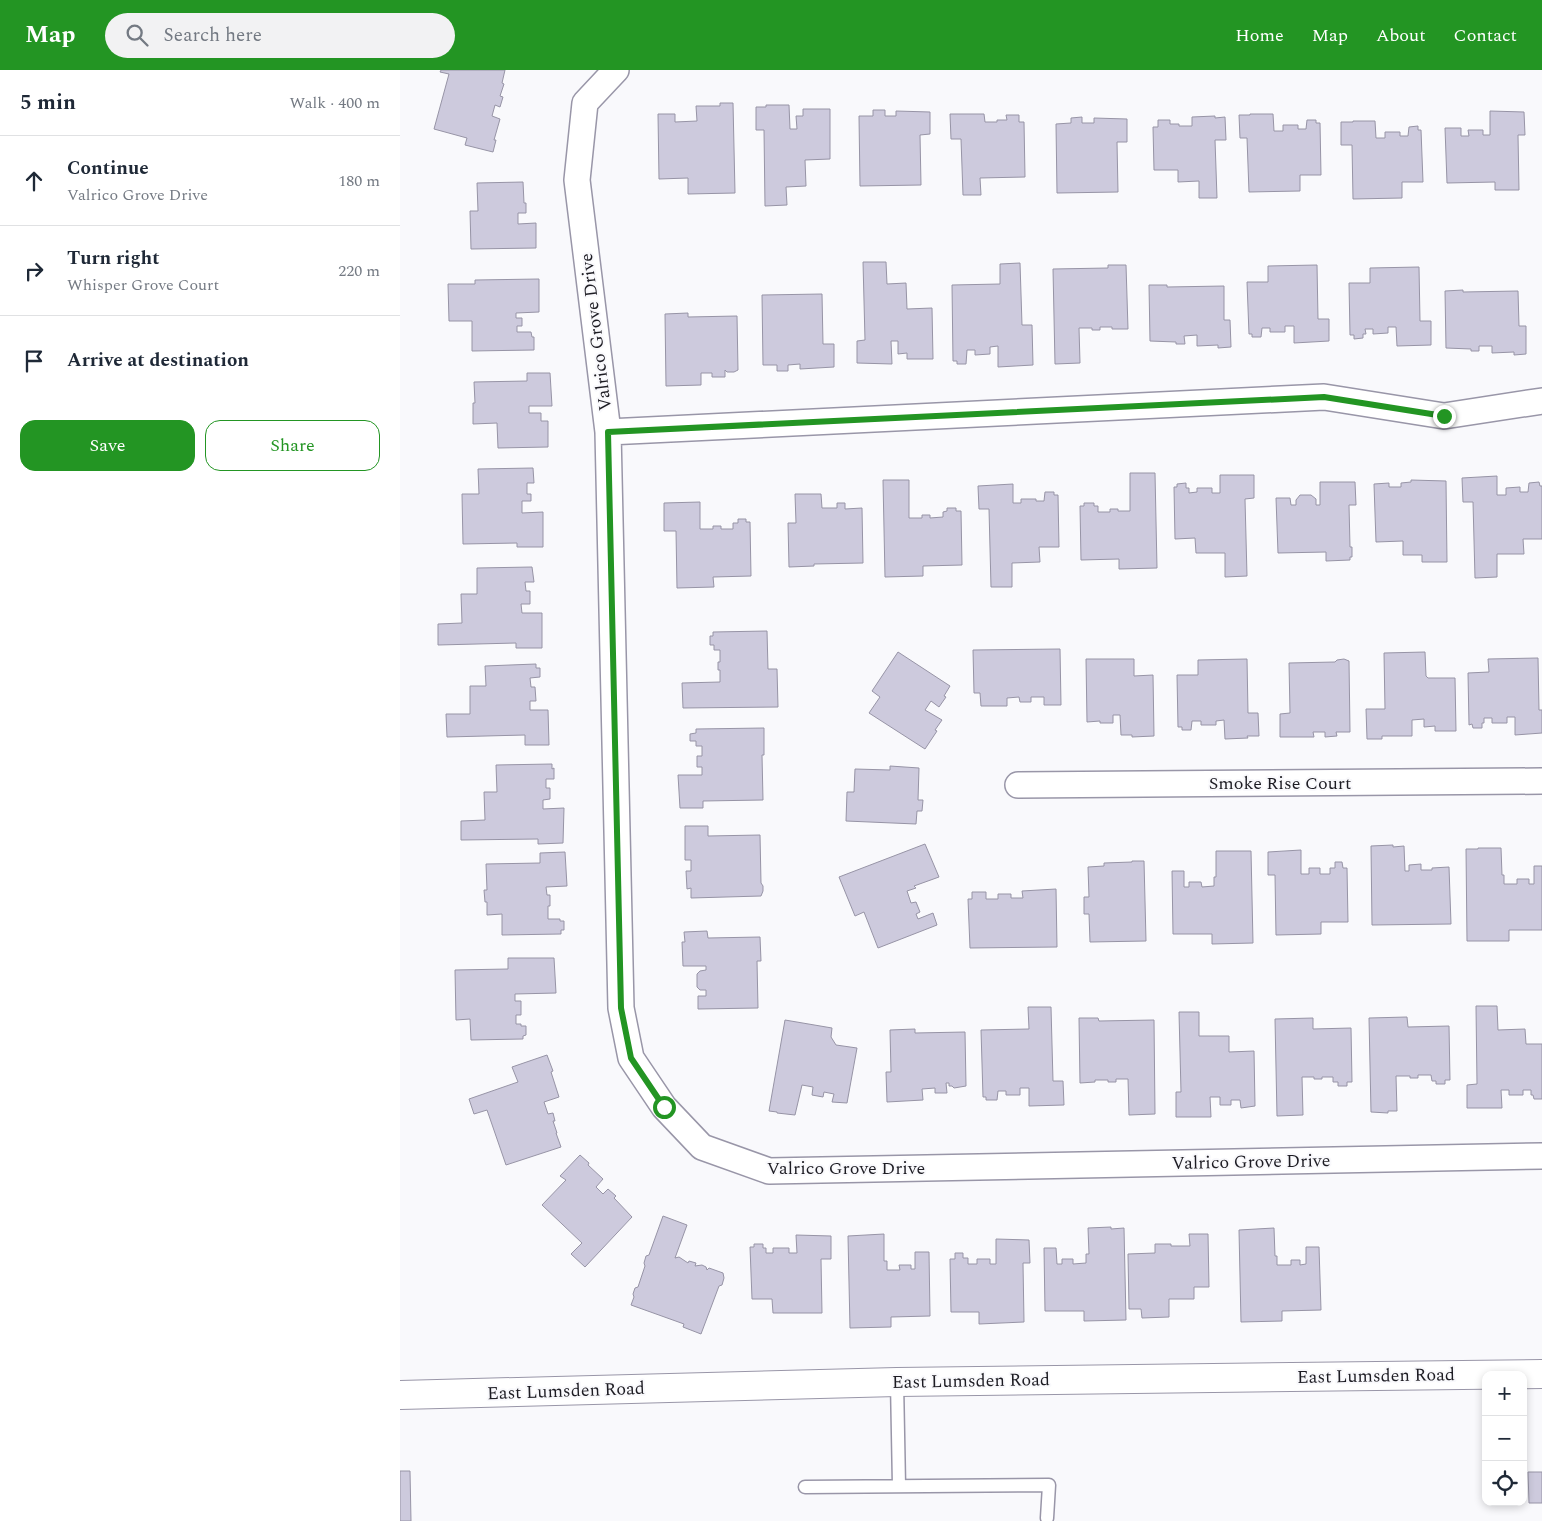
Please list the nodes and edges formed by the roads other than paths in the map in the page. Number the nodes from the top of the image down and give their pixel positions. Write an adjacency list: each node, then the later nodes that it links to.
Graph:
1 (616, 70): 3 (street, Valrico Grove Drive)
2 (1542, 401): 3 (street)
3 (608, 432): 6 (street, Valrico Grove Drive)
4 (1542, 781): 5 (street, Smoke Rise Court)
5 (1018, 785)
6 (1542, 1156)
7 (1542, 1374): 8 (street, East Lumsden Road)
8 (897, 1382): 9 (street, East Lumsden Road); 10 (lane)
9 (400, 1395)
10 (899, 1486): 11 (lane); 12 (lane)
11 (805, 1487)
12 (1047, 1518)

